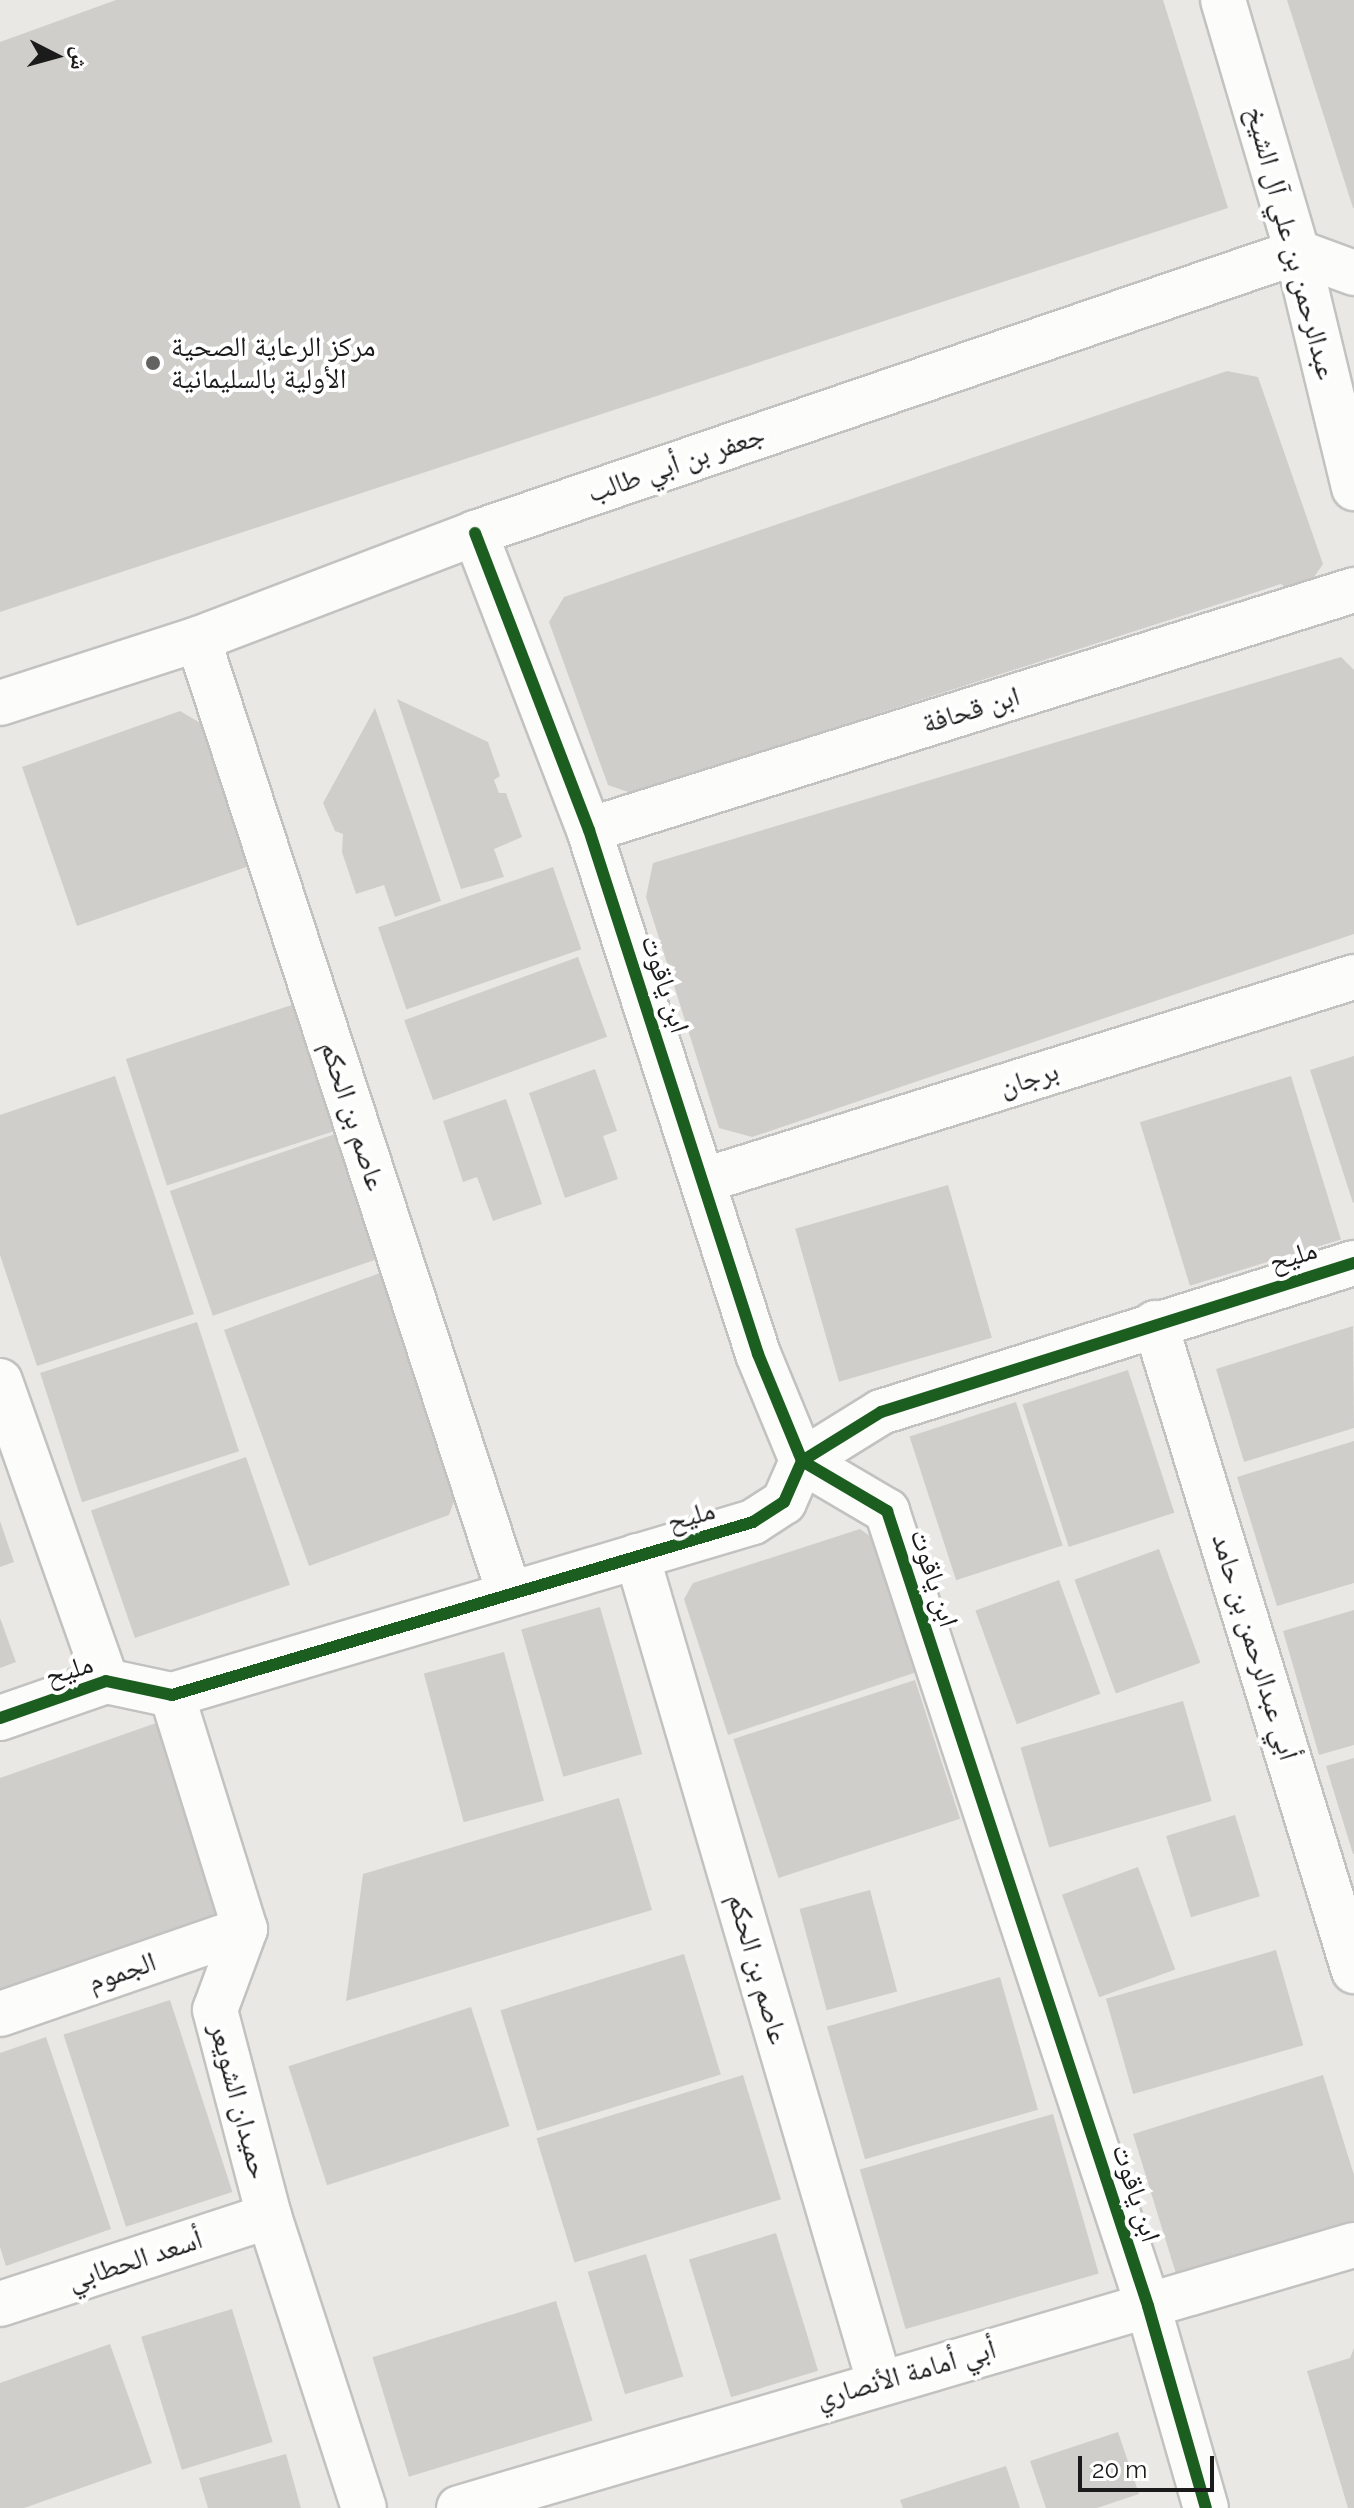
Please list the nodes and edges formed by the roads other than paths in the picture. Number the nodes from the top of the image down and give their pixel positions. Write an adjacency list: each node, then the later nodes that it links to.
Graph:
1 (1223, 0): 2 (street, عبدالرحمن بن علي آل الشيخ)
2 (1297, 252): 3 (street); 4 (street, عبدالرحمن بن علي آل الشيخ); 5 (street, جعفر بن أبي طالب)
3 (1354, 273)
4 (1354, 488)
5 (475, 533): 7 (street, جعفر بن أبي طالب); 9 (street, ابن ياقوت)
6 (1354, 590): 9 (street, ابن قحافة)
7 (198, 639): 8 (street, جعفر بن أبي طالب); 17 (street, عاصم بن الحكم)
8 (0, 703)
9 (589, 830): 11 (street, ابن ياقوت)
10 (1354, 977): 11 (street, برجان)
11 (705, 1180): 15 (street, ابن ياقوت)
12 (1354, 1263): 13 (street, مليح)
13 (1155, 1323): 15 (street, مليح); 22 (street, أبي عبدالرحمن بن حامد)
14 (0, 1381): 18 (street)
15 (802, 1461): 16 (street, مليح); 27 (street, ابن ياقوت)
16 (637, 1556): 17 (street, مليح); 28 (street, عاصم بن الحكم)
17 (509, 1593): 19 (street, مليح)
18 (106, 1681): 19 (street, مليح); 20 (street, مليح)
19 (172, 1695): 21 (street)
20 (0, 1718)
21 (245, 1929): 23 (street, الجموم); 24 (street, حميدان الشويعر)
22 (1354, 1971)
23 (0, 2014)
24 (269, 2216): 26 (street, أسعد الحطابي); 29 (street, حميدان الشويعر)
25 (1354, 2245): 27 (street, أبي أمامة الأنصاري)
26 (0, 2304)
27 (1148, 2306): 28 (street, أبي أمامة الأنصاري); 31 (street, ابن ياقوت)
28 (879, 2381): 30 (street, أبي أمامة الأنصاري)
29 (364, 2508)
30 (459, 2508)
31 (1206, 2508)

